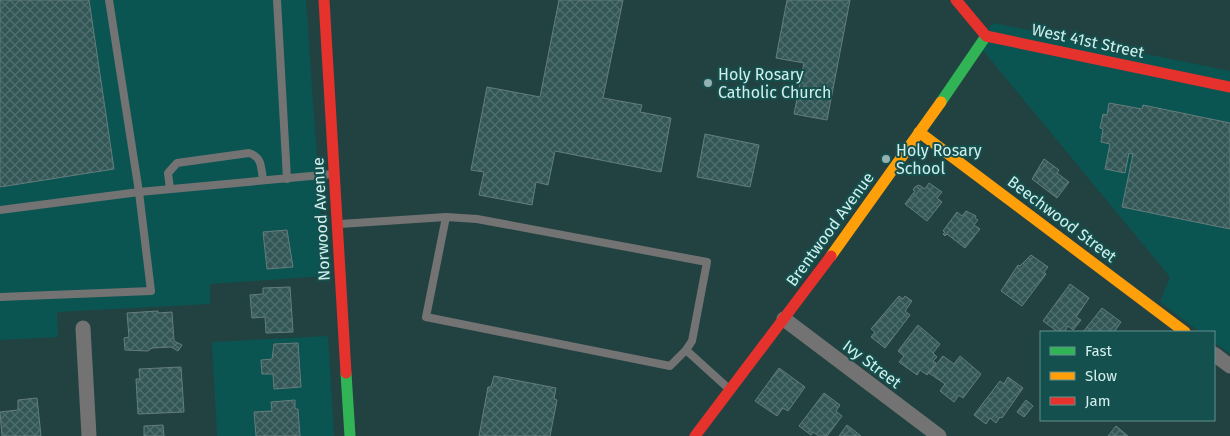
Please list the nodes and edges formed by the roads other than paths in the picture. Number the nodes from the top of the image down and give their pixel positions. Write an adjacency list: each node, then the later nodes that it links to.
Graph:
1 (109, 0): 12 (lane)
2 (277, 0): 9 (lane)
3 (324, 0): 8 (street, Norwood Avenue)
4 (956, 0): 5 (street)
5 (986, 36): 6 (street, West 41st Street); 7 (street, Brentwood Avenue)
6 (1230, 87)
7 (919, 132): 17 (street, Brentwood Avenue); 19 (street, Beechwood Street)
8 (335, 174): 9 (lane); 15 (street, Norwood Avenue)
9 (287, 179): 10 (lane)
10 (263, 180): 11 (lane); 11 (lane)
11 (170, 190): 12 (lane)
12 (139, 192): 13 (lane); 16 (lane)
13 (0, 210)
14 (446, 217): 15 (lane); 20 (lane); 20 (lane)
15 (338, 224): 25 (street, Norwood Avenue)
16 (0, 297)
17 (784, 319): 23 (street, Brentwood Avenue); 27 (street, Ivy Street)
18 (83, 328): 24 (street)
19 (1184, 331)
20 (686, 350): 23 (lane)
21 (1215, 355): 22 (street)
22 (1230, 366)
23 (730, 390): 26 (street, Brentwood Avenue)
24 (88, 436)
25 (350, 436)
26 (695, 436)
27 (939, 436)

